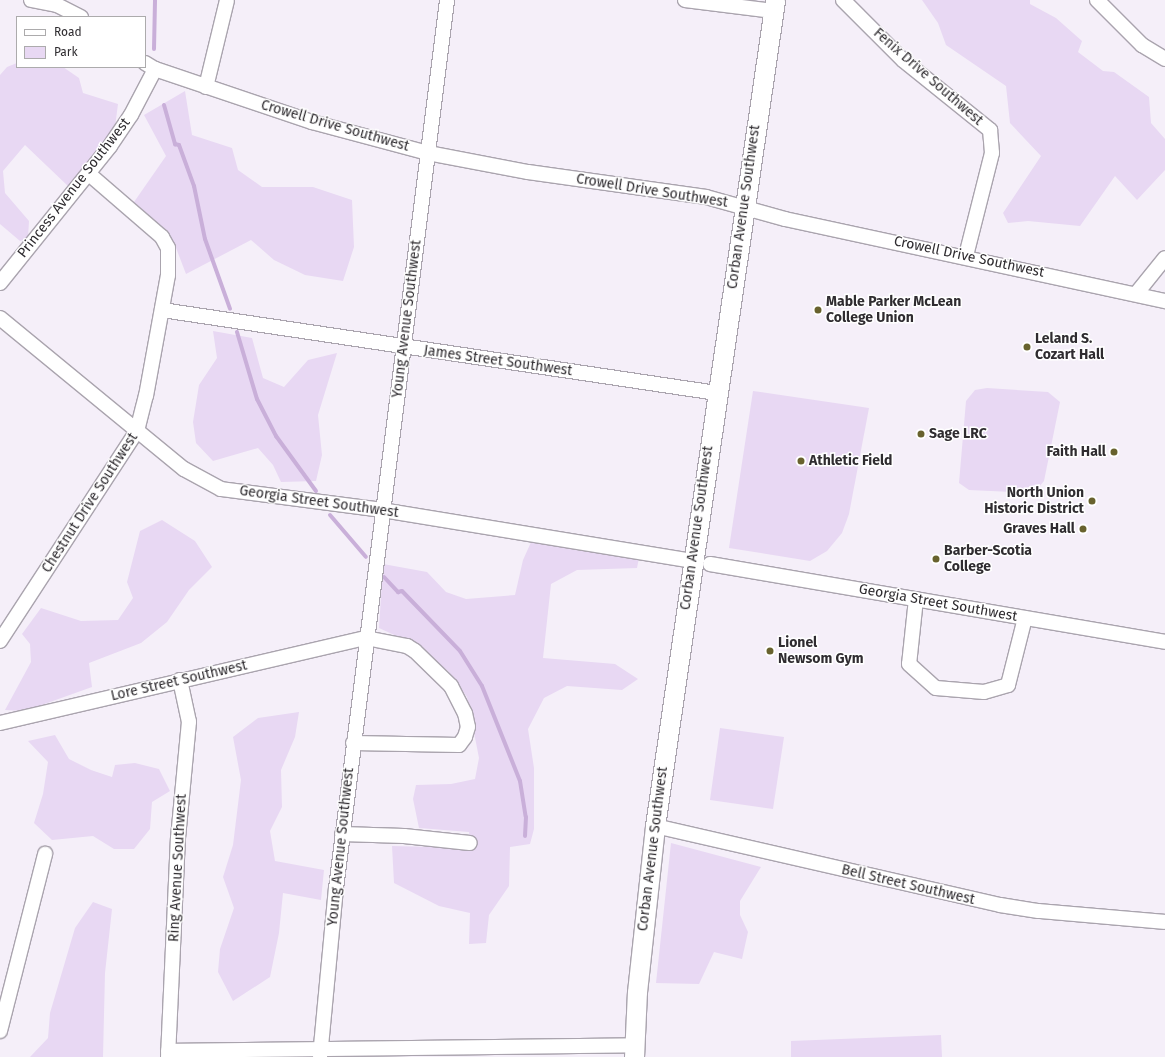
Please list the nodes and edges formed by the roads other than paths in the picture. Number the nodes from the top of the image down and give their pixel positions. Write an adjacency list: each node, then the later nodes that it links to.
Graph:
1 (31, 0): 8 (street)
2 (227, 0): 11 (street)
3 (447, 0): 12 (street, Young Avenue Southwest)
4 (685, 0): 7 (street)
5 (843, 0): 15 (street, Fenix Drive Southwest)
6 (1096, 0): 9 (street)
7 (774, 5): 14 (street, Corban Avenue Southwest)
8 (76, 9)
9 (1165, 59)
10 (150, 66): 11 (street, Crowell Drive Southwest); 13 (street, Princess Avenue Southwest)
11 (206, 87): 12 (street, Crowell Drive Southwest)
12 (428, 153): 14 (street, Crowell Drive Southwest); 22 (street, Young Avenue Southwest)
13 (89, 174): 17 (street, Princess Avenue Southwest); 20 (street, Chestnut Drive Southwest)
14 (744, 209): 15 (street, Crowell Drive Southwest); 23 (street, Corban Avenue Southwest)
15 (966, 256): 18 (street, Crowell Drive Southwest)
16 (1165, 258): 18 (street)
17 (0, 283)
18 (1136, 294): 19 (street, Crowell Drive Southwest)
19 (1165, 301)
20 (162, 310): 22 (street, James Street Southwest); 24 (street, Chestnut Drive Southwest)
21 (0, 318): 24 (street, Georgia Street Southwest)
22 (403, 348): 23 (street, James Street Southwest); 25 (street, Young Avenue Southwest)
23 (717, 393): 26 (street, Corban Avenue Southwest)
24 (137, 431): 25 (street, Georgia Street Southwest); 30 (street, Chestnut Drive Southwest)
25 (382, 510): 26 (street, Georgia Street Southwest); 29 (street, Young Avenue Southwest)
26 (702, 563): 27 (street, Georgia Street Southwest); 35 (street, Corban Avenue Southwest)
27 (916, 599): 28 (street, Georgia Street Southwest); 28 (street)
28 (1025, 618): 31 (street, Georgia Street Southwest)
29 (362, 639): 32 (street, Lore Street Southwest); 34 (street, Young Avenue Southwest); 34 (street)
30 (0, 641)
31 (1165, 642)
32 (180, 680): 33 (street, Lore Street Southwest); 43 (street, Ring Avenue Southwest)
33 (0, 723)
34 (353, 743): 36 (street, Young Avenue Southwest)
35 (655, 826): 39 (street, Bell Street Southwest); 41 (street, Corban Avenue Southwest)
36 (342, 834): 37 (street); 42 (street, Young Avenue Southwest)
37 (470, 843)
38 (45, 854): 40 (street)
39 (1165, 922)
40 (0, 1031)
41 (634, 1051): 42 (street)
42 (321, 1052): 43 (street)
43 (168, 1054)

